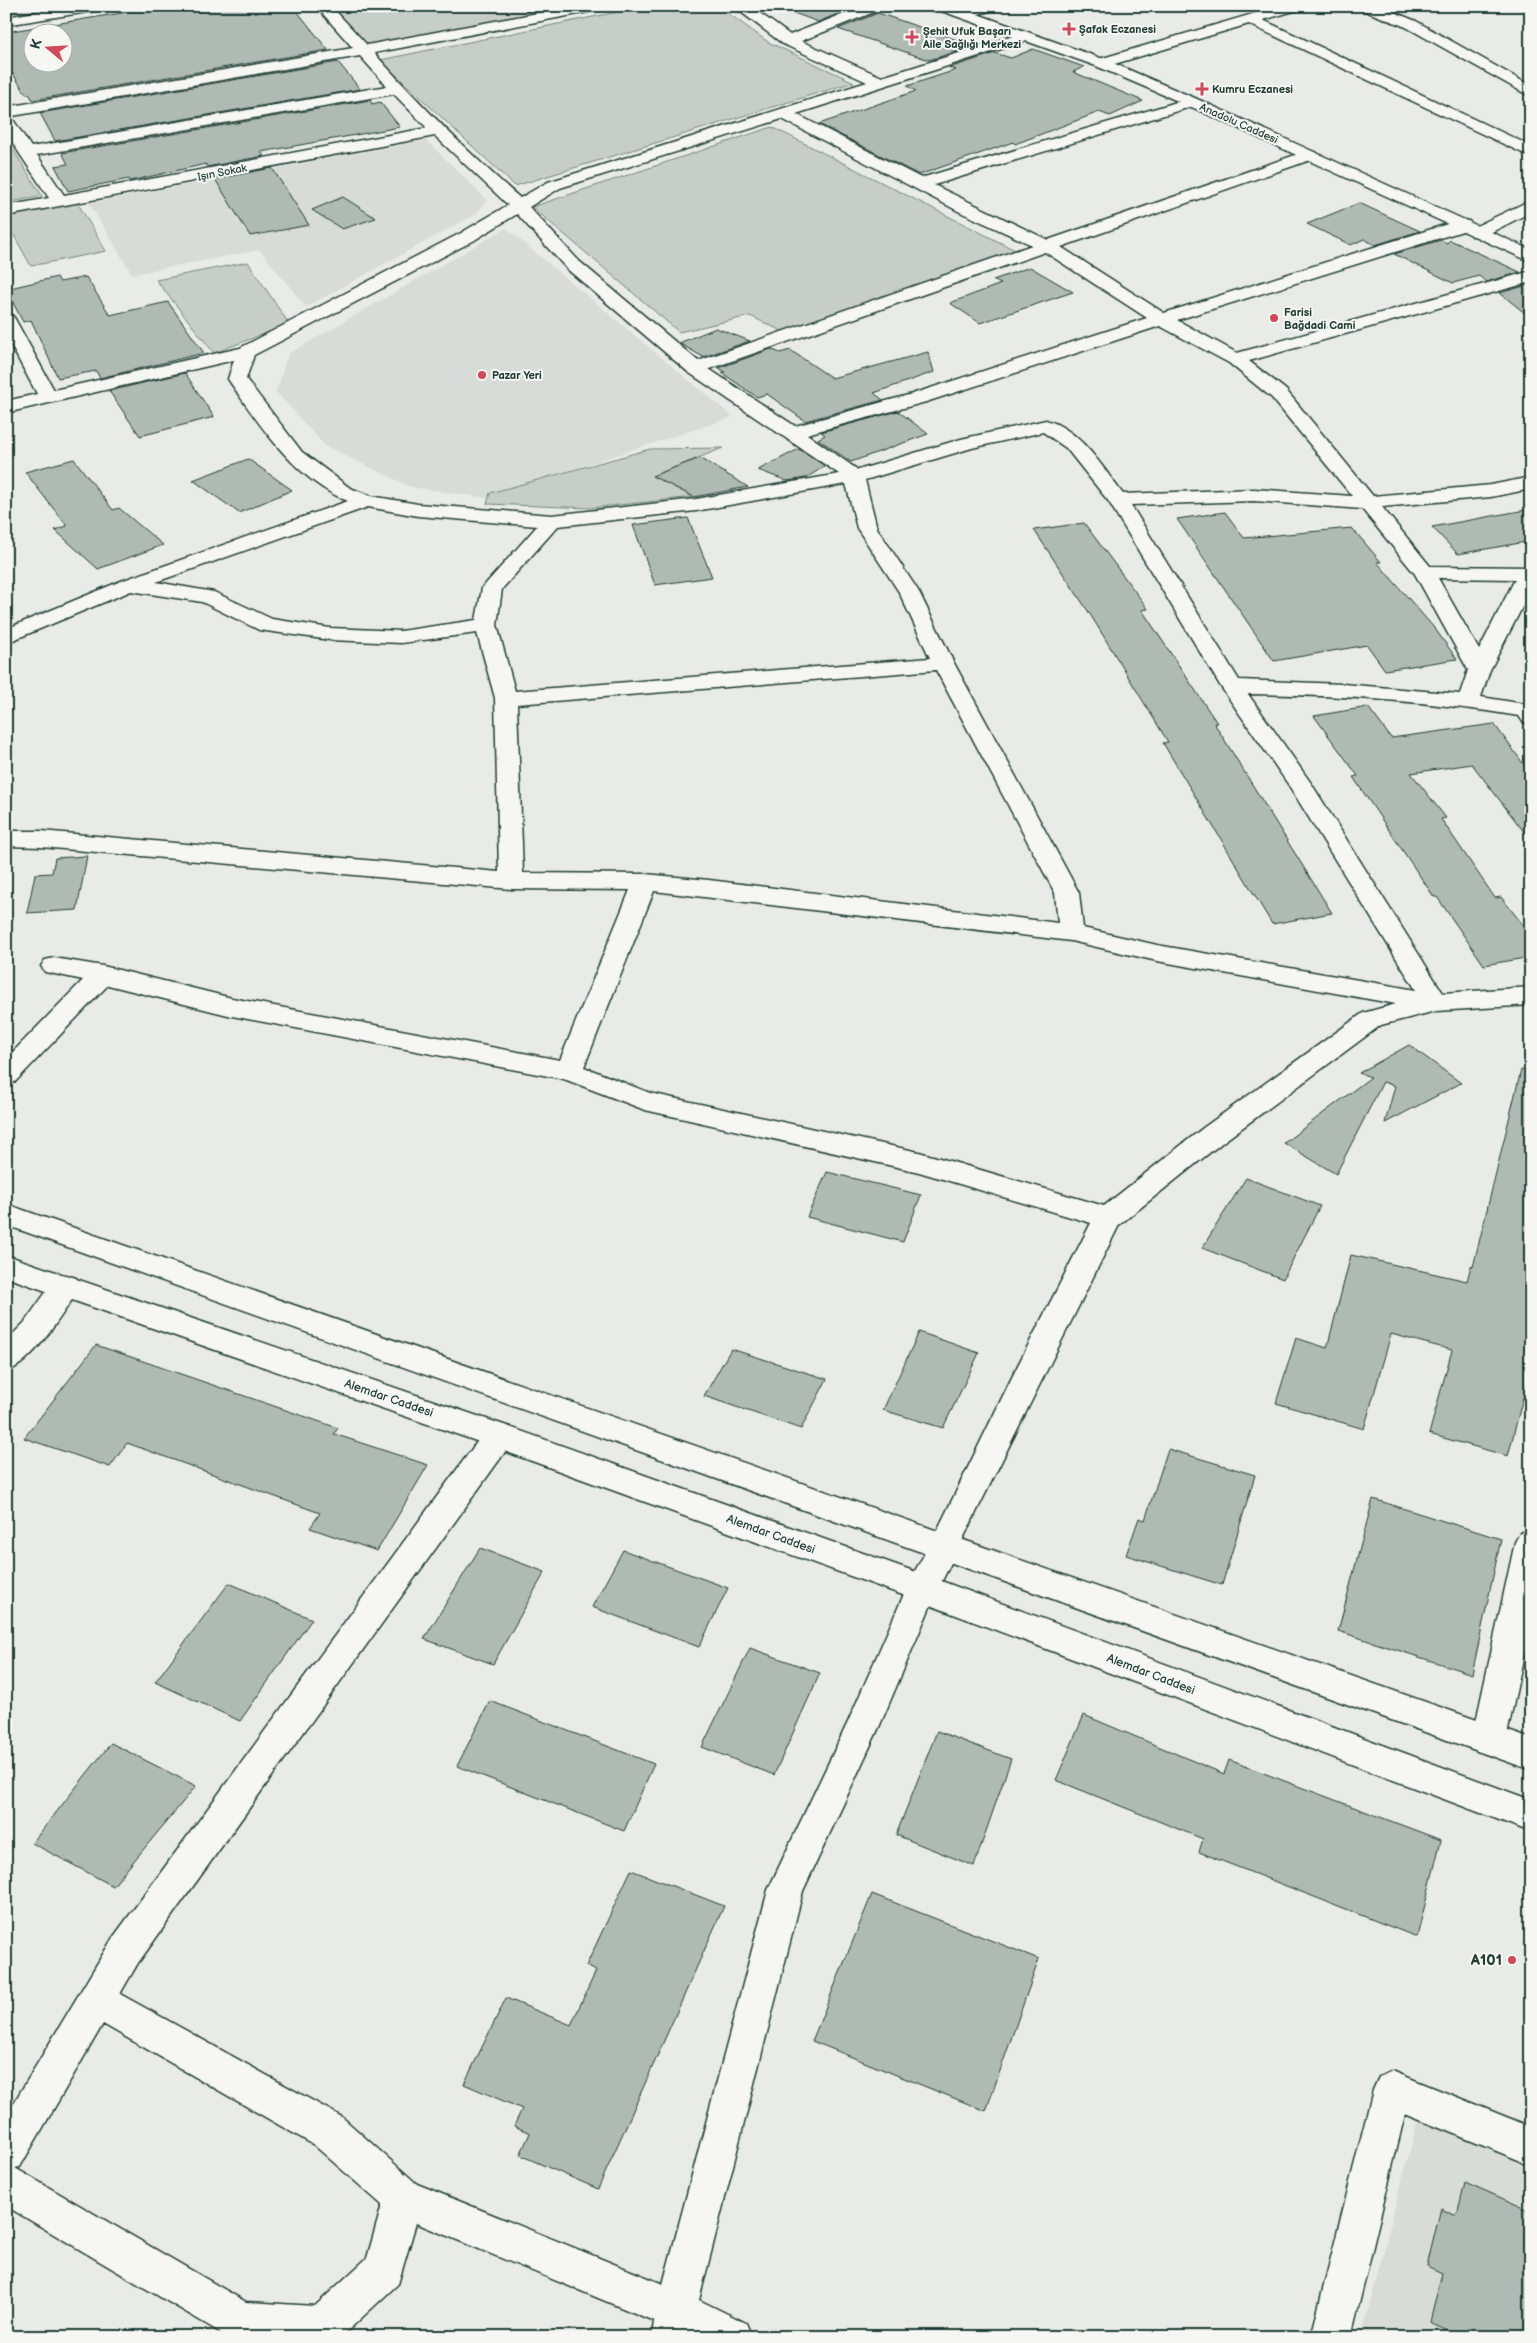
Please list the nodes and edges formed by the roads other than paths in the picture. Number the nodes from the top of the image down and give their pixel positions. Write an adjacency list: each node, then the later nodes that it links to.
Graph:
1 (100, 6): 14 (street)
2 (323, 6): 17 (street)
3 (599, 6): 17 (street)
4 (740, 6): 16 (street)
5 (876, 6): 16 (street)
6 (941, 6): 12 (street, Anadolu Caddesi)
7 (992, 6): 12 (street)
8 (1296, 6): 13 (street)
9 (1365, 6): 21 (street)
10 (1524, 6): 11 (street)
11 (1531, 9)
12 (964, 14): 15 (street, Anadolu Caddesi)
13 (1251, 20): 18 (street); 28 (street)
14 (6, 21)
15 (1028, 36): 18 (street, Anadolu Caddesi); 19 (street)
16 (788, 41): 19 (street)
17 (362, 51): 20 (street); 23 (street)
18 (1101, 63): 22 (street, Anadolu Caddesi)
19 (881, 82): 24 (street)
20 (396, 89): 26 (street); 27 (street)
21 (1531, 92)
22 (1192, 102): 29 (street, Anadolu Caddesi); 30 (street)
23 (6, 112)
24 (781, 112): 30 (street); 33 (street)
25 (6, 121): 27 (street)
26 (438, 131): 31 (street, Işın Sokak); 33 (street)
27 (27, 152): 31 (street)
28 (1531, 152)
29 (1310, 155): 35 (street, Anadolu Caddesi); 36 (street)
30 (922, 183): 36 (street)
31 (60, 202): 34 (street, Işın Sokak)
32 (1531, 205): 35 (street)
33 (519, 206): 41 (street); 43 (street)
34 (6, 211)
35 (1471, 229): 37 (street, Anadolu Caddesi); 40 (street)
36 (1047, 246): 40 (street); 43 (street)
37 (1531, 257)
38 (1531, 276): 42 (street)
39 (6, 319): 44 (street)
40 (1161, 319): 42 (street); 46 (street)
41 (246, 352): 44 (street); 49 (street)
42 (1234, 359): 51 (street)
43 (695, 368): 46 (street)
44 (48, 397): 45 (street)
45 (6, 406)
46 (789, 433): 47 (street)
47 (854, 477): 50 (street); 52 (street); 58 (street)
48 (1531, 483): 51 (street)
49 (367, 500): 52 (street); 55 (street)
50 (1118, 500): 51 (street); 60 (street)
51 (1366, 503): 53 (street)
52 (552, 521): 56 (street)
53 (1424, 572): 54 (street); 59 (street)
54 (1530, 573): 59 (street)
55 (128, 585): 56 (street); 57 (street)
56 (486, 625): 61 (street)
57 (6, 637)
58 (943, 663): 61 (street); 67 (street)
59 (1479, 670): 62 (street)
60 (1232, 687): 62 (street); 71 (street)
61 (506, 698): 65 (street)
62 (1469, 700): 63 (street)
63 (1529, 714)
64 (6, 838): 65 (street)
65 (511, 881): 66 (street)
66 (645, 882): 67 (street); 72 (street)
67 (1071, 933): 71 (street)
68 (54, 966): 69 (street)
69 (103, 975): 72 (street); 73 (street)
70 (1531, 996): 71 (street)
71 (1436, 1002): 75 (street)
72 (569, 1070): 75 (street)
73 (6, 1075)
74 (6, 1214): 81 (street)
75 (1108, 1218): 81 (street)
76 (6, 1266): 77 (street, Alemdar Caddesi)
77 (66, 1286): 78 (street); 79 (street, Alemdar Caddesi)
78 (6, 1360)
79 (499, 1436): 82 (street, Alemdar Caddesi); 86 (street)
80 (1531, 1542): 83 (street)
81 (945, 1546): 82 (street); 83 (street)
82 (922, 1588): 85 (street, Alemdar Caddesi); 91 (street)
83 (1489, 1740): 84 (street)
84 (1531, 1755)
85 (1531, 1816)
86 (96, 2000): 88 (street); 90 (street)
87 (1531, 2146): 93 (street)
88 (6, 2153)
89 (6, 2184): 90 (street)
90 (403, 2198): 91 (street)
91 (674, 2323): 92 (street)
92 (732, 2337)
93 (1331, 2337)

